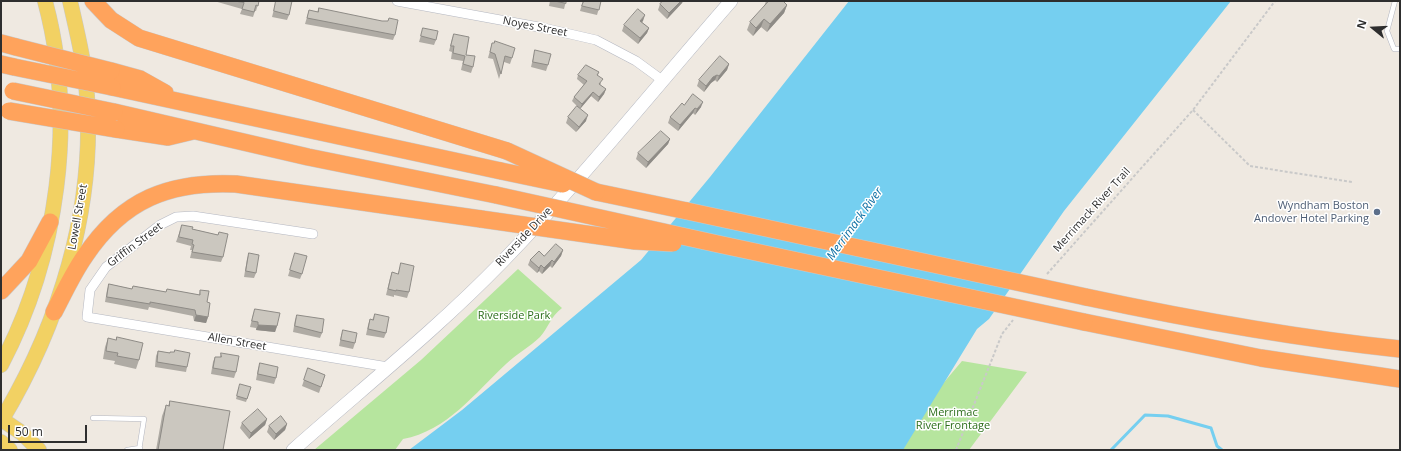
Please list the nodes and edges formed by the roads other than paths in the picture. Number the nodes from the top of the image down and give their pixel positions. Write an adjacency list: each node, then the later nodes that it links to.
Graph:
1 (45, 1): 16 (main road)
2 (70, 1): 20 (main road, Lowell Street)
3 (93, 1): 15 (highway, bridge)
4 (397, 1): 11 (street, Noyes Street)
5 (731, 1): 11 (main road, Riverside Drive)
6 (1395, 1): 8 (lane)
7 (8, 45): 10 (highway, bridge)
8 (1400, 49)
9 (7, 65): 10 (highway, bridge)
10 (112, 79): 15 (highway, bridge)
11 (662, 80): 24 (main road, Riverside Drive)
12 (7, 90): 14 (highway, bridge)
13 (5, 111): 14 (highway, bridge)
14 (197, 130): 18 (highway, bridge)
15 (596, 192): 22 (highway, bridge)
16 (50, 222): 19 (highway); 23 (main road)
17 (313, 234): 21 (street, Griffin Street)
18 (718, 244): 20 (highway, bridge); 25 (highway, bridge)
19 (1, 291)
20 (54, 312): 27 (main road, Lowell Street)
21 (87, 317): 24 (street, Allen Street)
22 (1400, 349)
23 (1, 365)
24 (388, 367): 33 (main road, Riverside Drive)
25 (1400, 379)
26 (92, 418): 29 (lane)
27 (1, 420): 31 (main road, Lowell Street)
28 (1, 442): 30 (main road)
29 (140, 449): 32 (lane)
30 (10, 450)
31 (38, 450)
32 (127, 450)
33 (293, 450)

